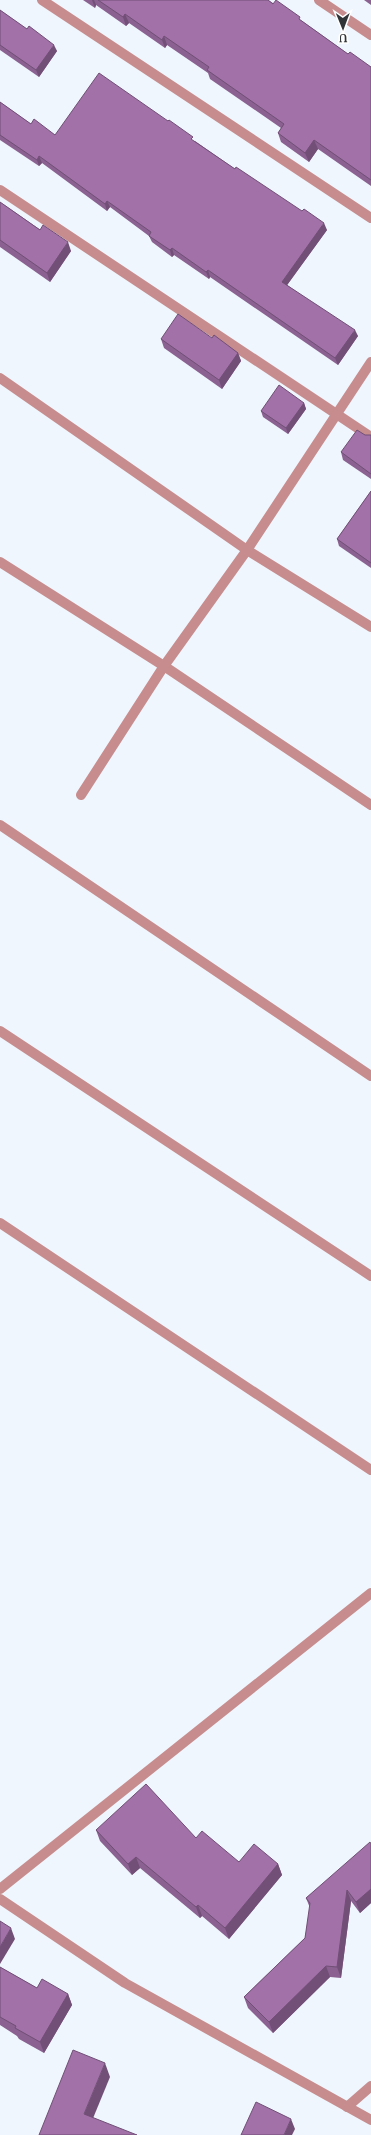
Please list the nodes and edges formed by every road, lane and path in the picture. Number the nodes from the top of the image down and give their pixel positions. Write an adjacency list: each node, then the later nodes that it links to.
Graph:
1 (42, 0): 5 (street)
2 (319, 0): 3 (street)
3 (371, 35)
4 (0, 190): 8 (street)
5 (371, 218)
6 (371, 362): 8 (street)
7 (0, 378): 10 (street)
8 (336, 413): 9 (street); 10 (street)
9 (371, 437)
10 (247, 550): 12 (street); 13 (street)
11 (0, 562): 13 (street)
12 (371, 627)
13 (164, 666): 14 (street); 15 (street)
14 (81, 795)
15 (371, 806)
16 (0, 825): 18 (street)
17 (0, 1031): 20 (street)
18 (371, 1076)
19 (0, 1223): 21 (street)
20 (371, 1276)
21 (371, 1470)
22 (371, 1593): 23 (street)
23 (0, 1889)
24 (0, 1899): 26 (street)
25 (371, 2086): 26 (street)
26 (347, 2107): 27 (street)
27 (371, 2120)

